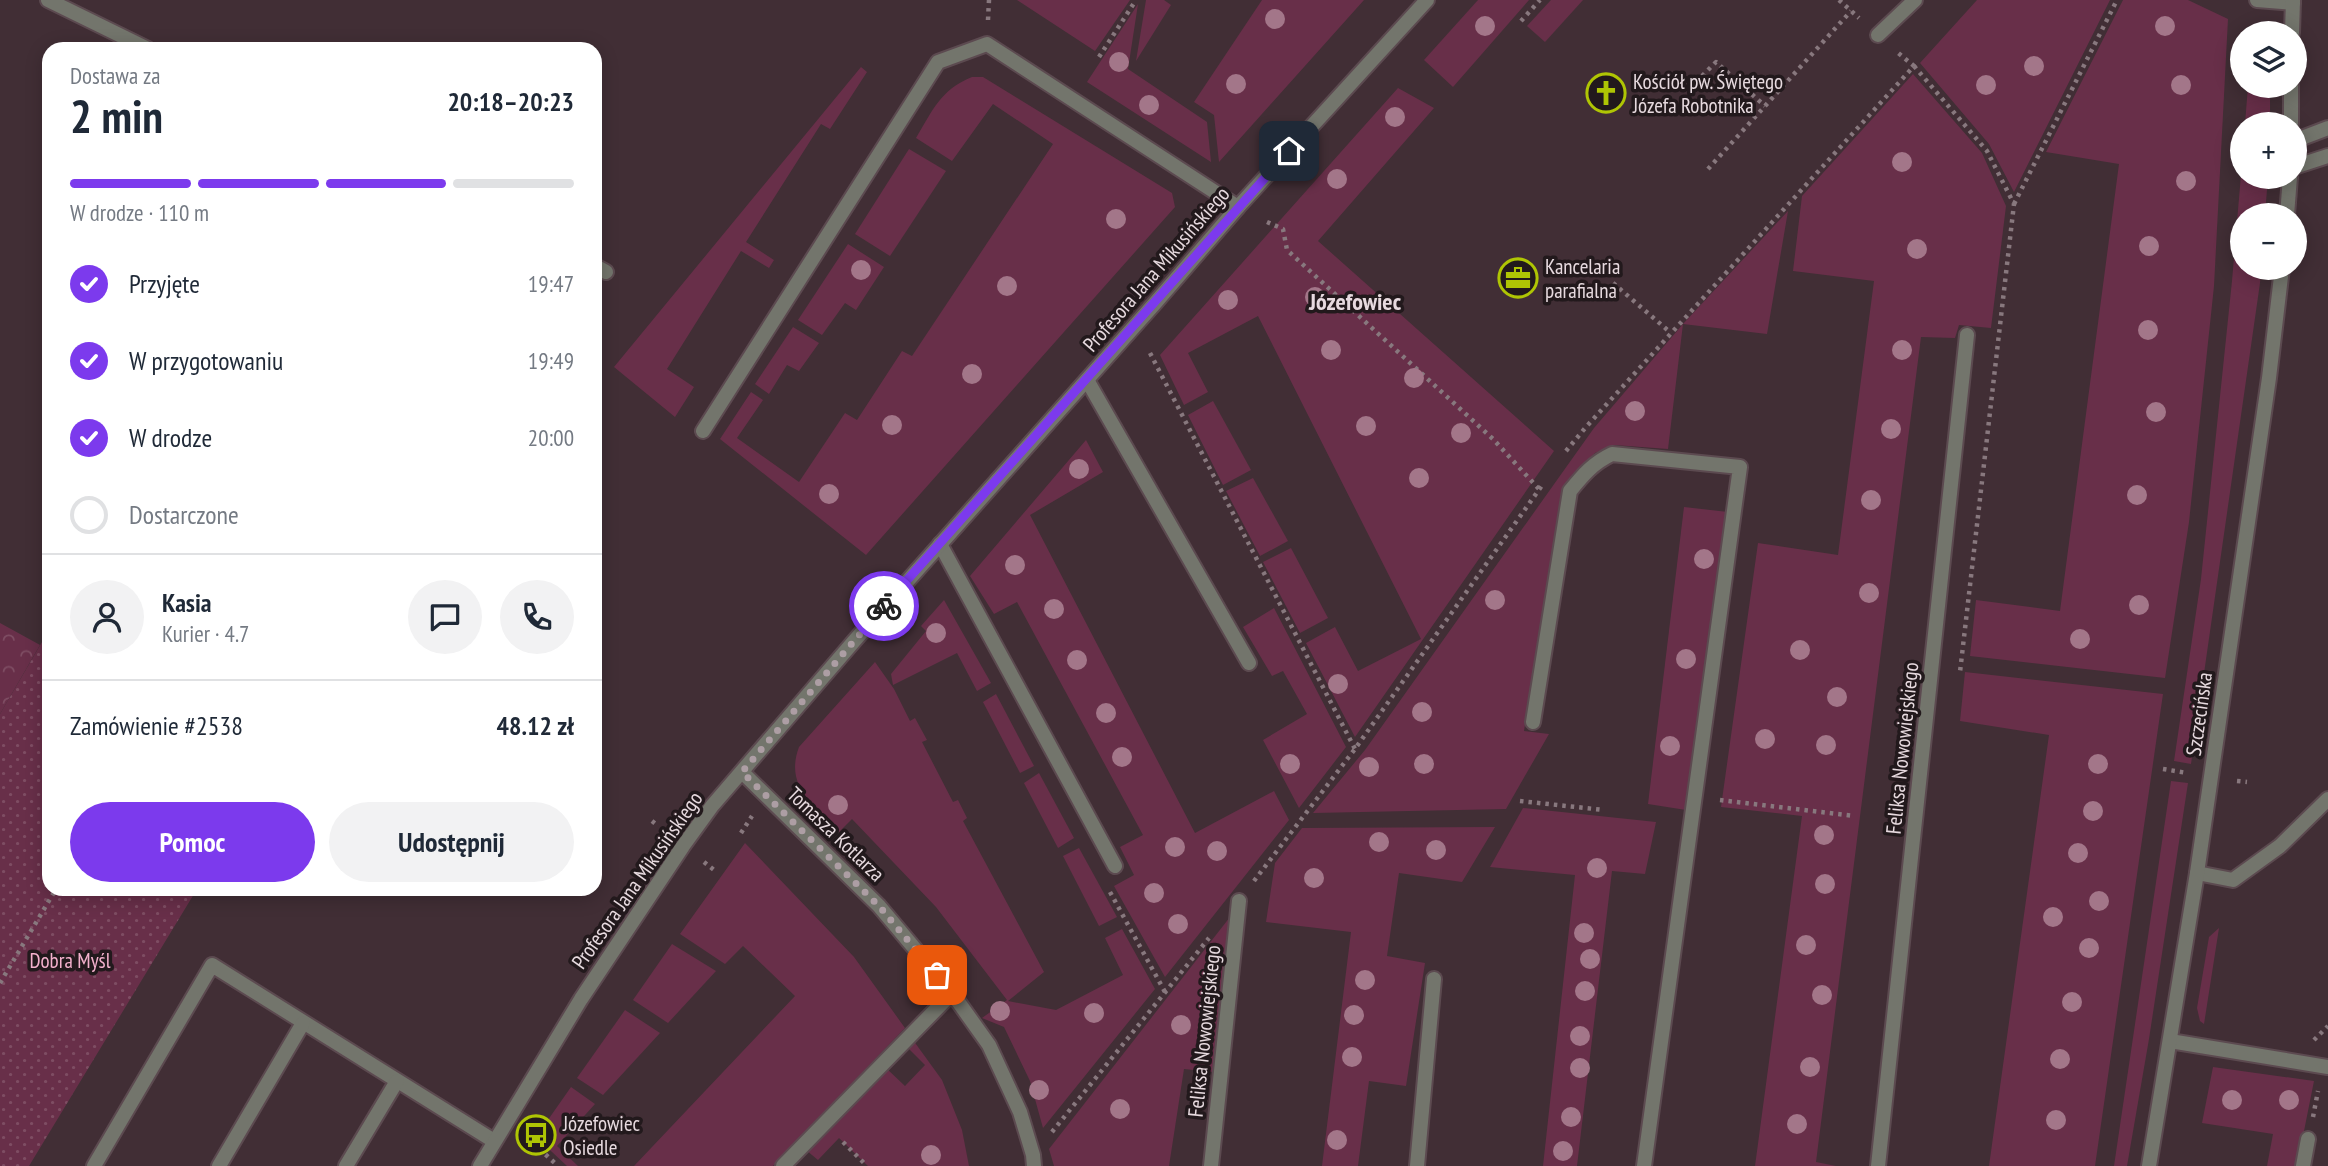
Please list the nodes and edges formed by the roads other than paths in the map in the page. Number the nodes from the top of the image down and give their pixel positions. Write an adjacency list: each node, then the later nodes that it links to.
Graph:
1 (48, 0): 8 (street)
2 (1427, 0): 13 (street, Profesora Jana Mikusińskiego)
3 (1915, 0): 7 (street)
4 (2256, 0): 5 (street)
5 (2293, 1): 6 (street)
6 (2292, 21)
7 (1878, 35)
8 (134, 42)
9 (2328, 128): 10 (street)
10 (2307, 136)
11 (2328, 156): 12 (street)
12 (2307, 163)
13 (1238, 207): 16 (street, Profesora Jana Mikusińskiego); 17 (street)
14 (2281, 280): 24 (street, Szczecińska)
15 (1967, 335): 43 (street, Feliksa Nowowiejskiego)
16 (1087, 380): 18 (street, Profesora Jana Mikusińskiego); 19 (street, Profesora Jana Mikusińskiego)
17 (703, 431)
18 (940, 544): 21 (street, Profesora Jana Mikusińskiego); 23 (street)
19 (1249, 663)
20 (1534, 722): 42 (street)
21 (742, 772): 27 (street, Tomasza Kotlarza); 33 (street, Profesora Jana Mikusińskiego)
22 (2328, 799): 24 (street)
23 (1115, 866)
24 (2197, 873): 29 (street, Szczecińska)
25 (1238, 901): 40 (street, Feliksa Nowowiejskiego)
26 (1434, 979): 41 (street)
27 (952, 993): 34 (street, Tomasza Kotlarza); 39 (street)
28 (303, 1023): 31 (street); 35 (street); 36 (street)
29 (2170, 1041): 30 (street); 44 (street, Szczecińska)
30 (2328, 1067)
31 (397, 1081): 33 (street); 37 (street)
32 (2308, 1139): 45 (street)
33 (494, 1141): 38 (street, Profesora Jana Mikusińskiego)
34 (1034, 1160)
35 (94, 1166)
36 (219, 1166)
37 (346, 1166)
38 (480, 1166)
39 (783, 1166)
40 (1211, 1166)
41 (1417, 1166)
42 (1644, 1166)
43 (1878, 1166)
44 (2149, 1166)
45 (2303, 1166)

